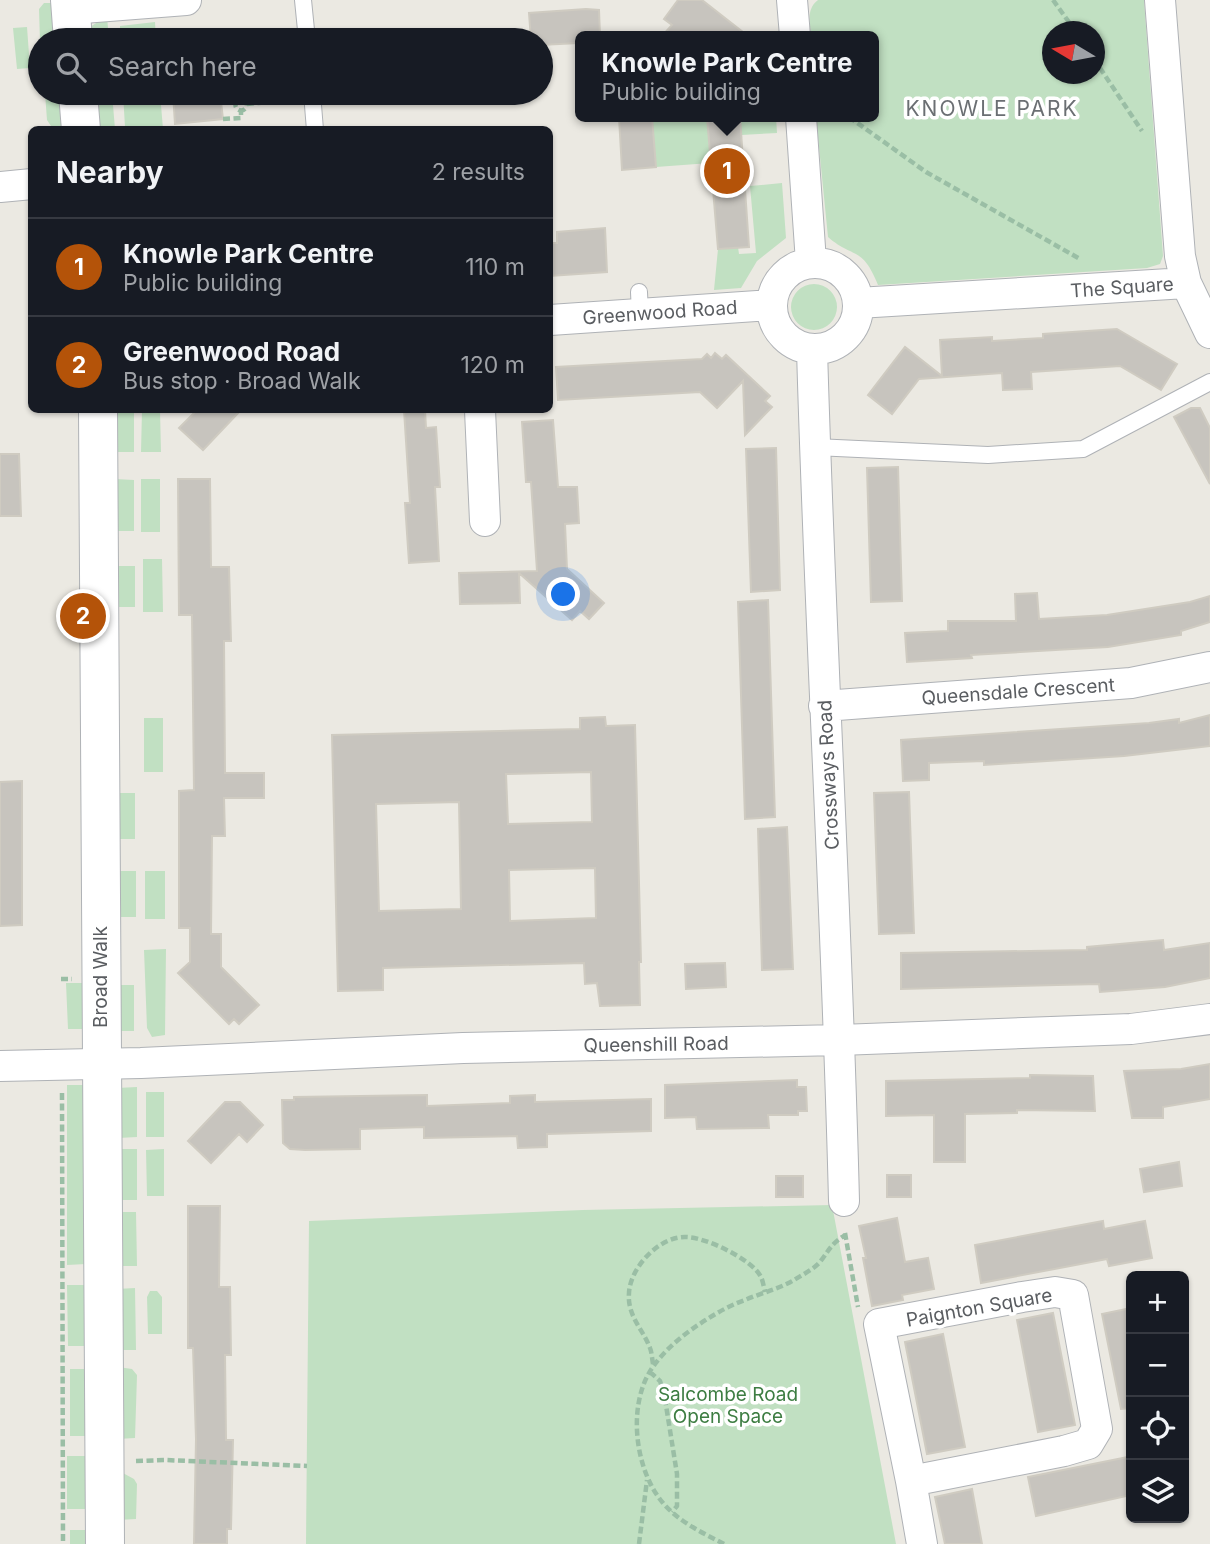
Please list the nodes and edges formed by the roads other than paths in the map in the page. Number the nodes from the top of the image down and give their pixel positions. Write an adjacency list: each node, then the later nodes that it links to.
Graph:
1 (186, 0): 5 (street)
2 (303, 0): 6 (lane)
3 (792, 0): 7 (street)
4 (1160, 0): 16 (street, The Square)
5 (71, 17)
6 (306, 28)
7 (795, 31)
8 (79, 105): 11 (street)
9 (313, 105): 12 (lane)
10 (802, 122): 15 (street)
11 (81, 126)
12 (315, 126)
13 (28, 184): 14 (street)
14 (0, 187)
15 (811, 262): 17 (street); 18 (street)
16 (1186, 282): 17 (street, The Square); 20 (street)
17 (858, 303): 21 (street)
18 (771, 305): 19 (street, Greenwood Road); 21 (street)
19 (553, 319)
20 (1210, 333)
21 (812, 349): 25 (street, Crossways Road)
22 (1210, 382): 25 (lane)
23 (98, 413): 31 (street, Broad Walk)
24 (480, 413): 26 (street)
25 (814, 447): 28 (street, Crossways Road)
26 (485, 521)
27 (1210, 667): 28 (street, Queensdale Crescent)
28 (824, 706): 30 (street, Crossways Road)
29 (1210, 1020): 30 (street, Queenshill Road)
30 (840, 1040): 31 (street, Queenshill Road); 33 (street, Crossways Road)
31 (101, 1064): 32 (street, Queenshill Road); 35 (street, Broad Walk)
32 (0, 1066)
33 (845, 1201)
34 (911, 1481): 34 (street, Paignton Square); 36 (street, Paignton Square)
35 (104, 1544)
36 (922, 1544)

